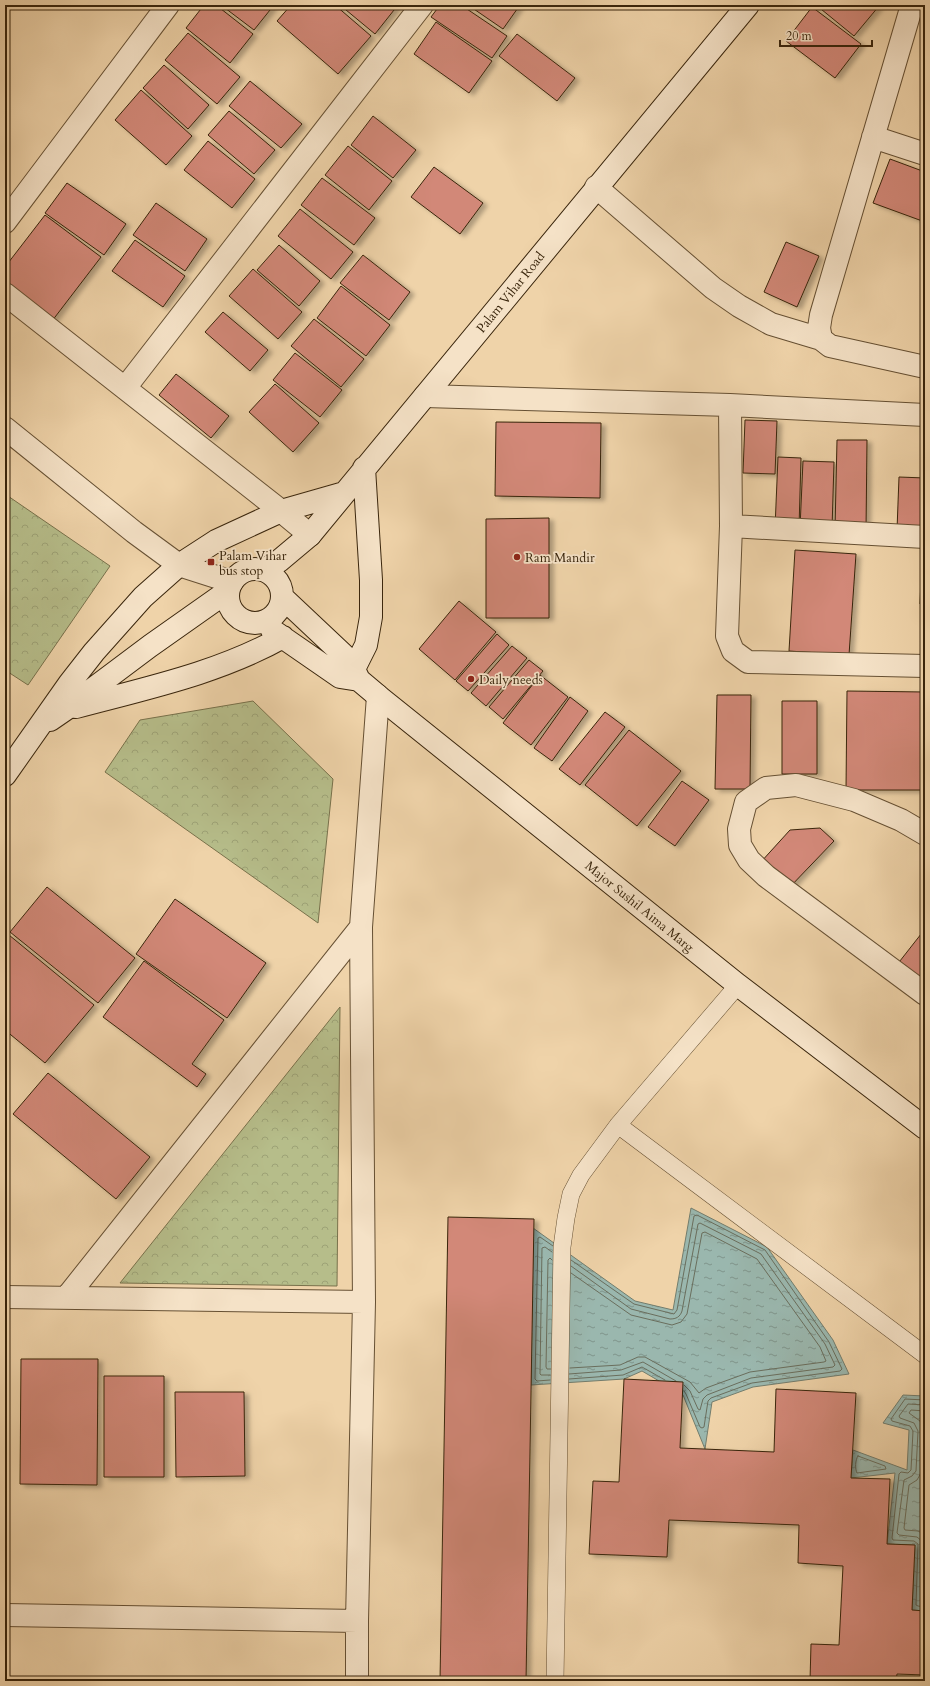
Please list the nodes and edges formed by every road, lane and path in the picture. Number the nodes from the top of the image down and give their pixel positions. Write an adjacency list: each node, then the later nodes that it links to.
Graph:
1 (168, 5): 8 (street)
2 (422, 5): 12 (street)
3 (748, 5): 7 (street, Palam Vihar Road)
4 (912, 5): 5 (street)
5 (873, 137): 6 (street); 10 (street)
6 (925, 154)
7 (596, 187): 10 (street); 13 (street, Palam Vihar Road)
8 (5, 222)
9 (5, 294): 12 (street)
10 (822, 339): 11 (street)
11 (925, 367)
12 (125, 388): 19 (street)
13 (425, 396): 14 (street); 17 (street, Palam Vihar Road)
14 (730, 404): 15 (street); 20 (street)
15 (925, 415)
16 (5, 428): 23 (street)
17 (364, 468): 18 (street, Palam Vihar Road); 30 (street)
18 (344, 493): 19 (street); 21 (street, Palam Vihar Road)
19 (281, 511): 21 (street); 23 (street)
20 (731, 526): 22 (street); 29 (street)
21 (310, 536): 24 (street, Palam Vihar Road)
22 (925, 537)
23 (179, 565): 25 (street); 33 (street)
24 (264, 570): 25 (street); 26 (street)
25 (230, 587): 27 (street); 32 (street)
26 (282, 597): 27 (street); 30 (street, Major Sushil Aima Marg)
27 (261, 622): 28 (street)
28 (283, 637): 30 (street); 32 (street)
29 (925, 666)
30 (357, 675): 31 (street, Major Sushil Aima Marg)
31 (378, 696): 36 (street); 37 (street, Major Sushil Aima Marg)
32 (66, 710): 33 (street)
33 (41, 726): 34 (street)
34 (5, 775)
35 (925, 834): 38 (street)
36 (361, 927): 42 (street); 43 (street)
37 (738, 984): 39 (lane); 40 (street, Major Sushil Aima Marg)
38 (925, 994)
39 (618, 1125): 44 (lane); 48 (lane)
40 (925, 1128)
41 (5, 1297): 42 (street)
42 (66, 1298): 43 (street)
43 (364, 1302): 46 (street)
44 (925, 1355)
45 (5, 1615): 46 (street)
46 (357, 1621): 47 (street)
47 (357, 1681)
48 (555, 1681)

